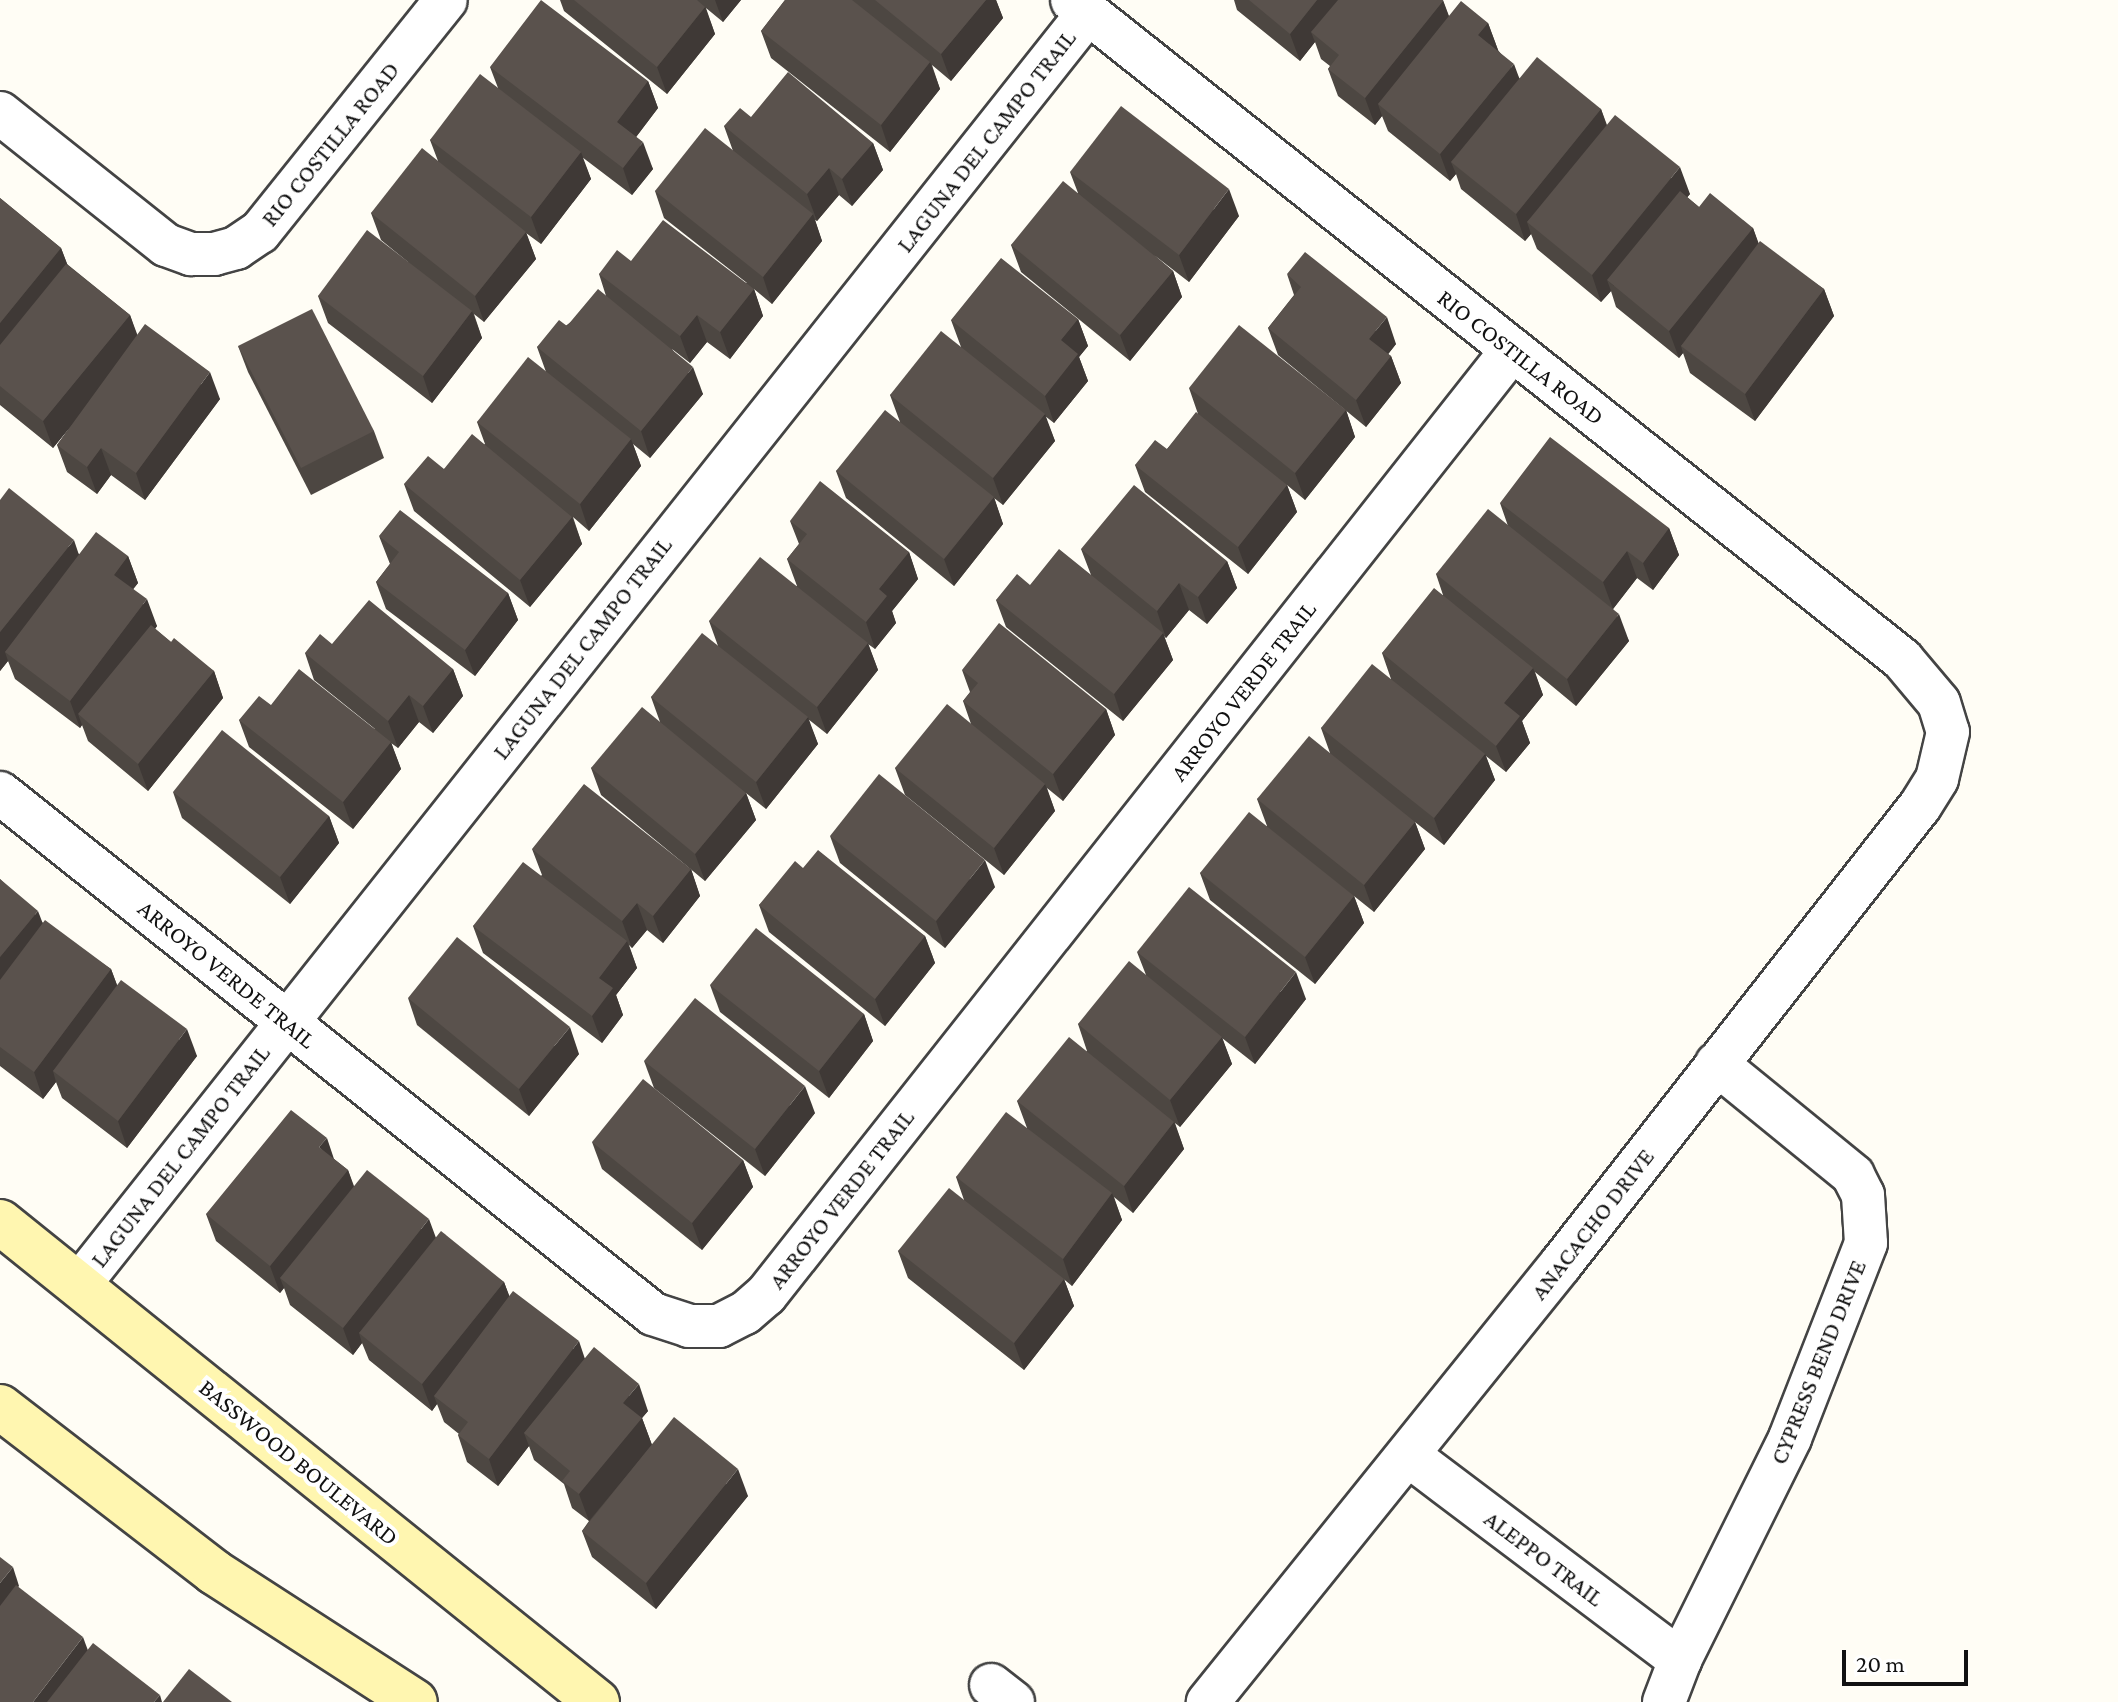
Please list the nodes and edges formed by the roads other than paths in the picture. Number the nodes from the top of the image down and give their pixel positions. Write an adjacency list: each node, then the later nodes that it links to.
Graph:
1 (446, 0): 3 (street, RIO COSTILLA ROAD)
2 (1080, 6): 4 (street, RIO COSTILLA ROAD); 7 (street, LAGUNA DEL CAMPO TRAIL)
3 (0, 113)
4 (1512, 350): 5 (street, RIO COSTILLA ROAD); 7 (street, ARROYO VERDE TRAIL)
5 (1948, 732): 8 (street, ANACACHO DRIVE)
6 (0, 793): 7 (street, ARROYO VERDE TRAIL)
7 (286, 1020): 10 (street, LAGUNA DEL CAMPO TRAIL)
8 (1717, 1064): 12 (street, ANACACHO DRIVE); 13 (street, CYPRESS BEND DRIVE)
9 (0, 1222): 10 (main road, BASSWOOD BOULEVARD)
10 (79, 1285): 15 (main road, BASSWOOD BOULEVARD)
11 (0, 1407): 14 (main road)
12 (1408, 1455): 13 (street, ALEPPO TRAIL); 16 (street, ANACACHO DRIVE)
13 (1680, 1660): 17 (street, CYPRESS BEND DRIVE)
14 (415, 1702)
15 (597, 1702)
16 (1208, 1702)
17 (1664, 1702)

